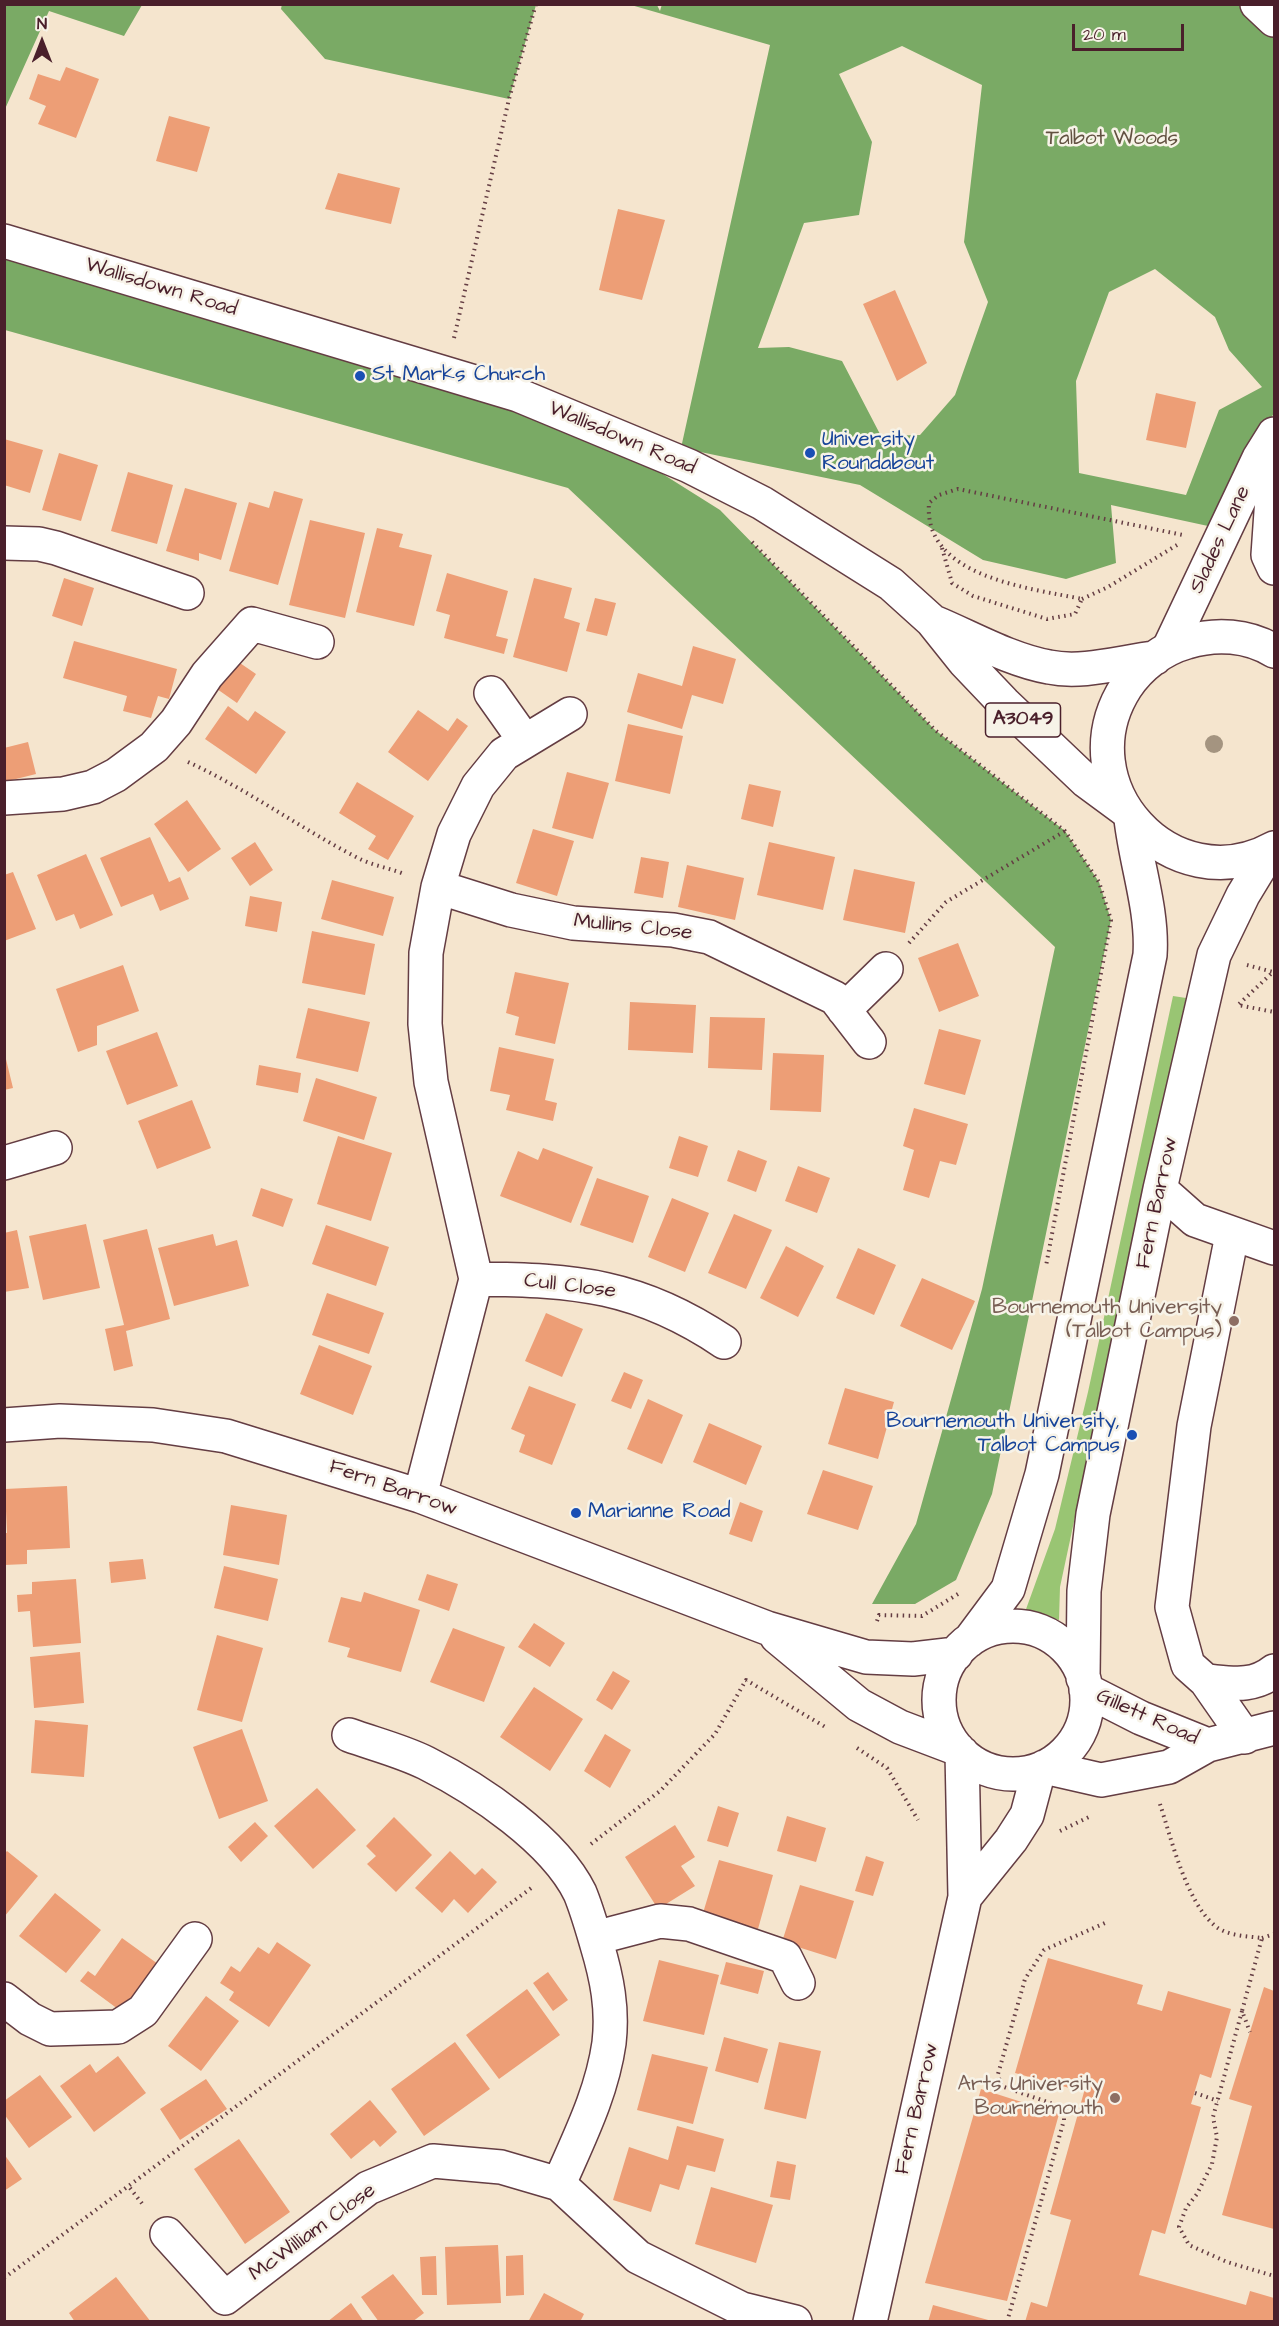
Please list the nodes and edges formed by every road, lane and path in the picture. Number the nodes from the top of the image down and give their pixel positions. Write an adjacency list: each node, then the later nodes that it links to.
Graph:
1 (536, 4): 5 (path)
2 (1257, 4): 3 (street)
3 (1275, 20)
4 (4, 241): 5 (street, Wallisdown Road / A3049)
5 (445, 374): 14 (street, Wallisdown Road / A3049)
6 (1275, 434): 17 (street, Slades Lane)
7 (1275, 469): 11 (street, Slades Lane)
8 (744, 534): 24 (path)
9 (4, 543): 12 (street)
10 (942, 548): 13 (path); 13 (path); 13 (path)
11 (1275, 568)
12 (187, 593)
13 (1082, 600)
14 (932, 621): 17 (street, Wallisdown Road / A3049); 23 (street, Wallisdown Road / A3049)
15 (317, 642): 21 (street)
16 (1275, 651): 17 (street)
17 (1162, 653): 23 (street)
18 (491, 693): 20 (street)
19 (570, 714): 20 (street)
20 (525, 741): 27 (street)
21 (154, 747): 22 (street); 27 (path)
22 (4, 798)
23 (1128, 814): 25 (street); 43 (street, Fern Barrow)
24 (1065, 831): 28 (path); 36 (path)
25 (1275, 848)
26 (1275, 852): 33 (street, Fern Barrow)
27 (438, 887): 29 (street, Mullins Close); 37 (street)
28 (886, 969): 29 (street)
29 (844, 1010): 30 (street, Mullins Close)
30 (869, 1042)
31 (55, 1148): 32 (street)
32 (4, 1163)
33 (1160, 1189): 34 (street); 47 (street, Fern Barrow)
34 (1232, 1235): 35 (street); 46 (street)
35 (1275, 1248)
36 (1044, 1272)
37 (476, 1280): 38 (street, Cull Close); 40 (street)
38 (724, 1342)
39 (4, 1425): 40 (street, Fern Barrow)
40 (420, 1496): 42 (street, Fern Barrow)
41 (968, 1588): 44 (path)
42 (767, 1629): 44 (street, Fern Barrow); 48 (street, Fern Barrow)
43 (963, 1647): 44 (street, Fern Barrow); 47 (street, Fern Barrow); 53 (street, Fern Barrow)
44 (866, 1657)
45 (1275, 1671): 46 (street)
46 (1206, 1681): 49 (street)
47 (1085, 1684): 52 (street, Gillett Road); 54 (street, Fern Barrow)
48 (859, 1705): 53 (street, Fern Barrow); 57 (path)
49 (1260, 1733): 52 (street, Gillett Road)
50 (349, 1735): 57 (street)
51 (851, 1744): 56 (path)
52 (1208, 1745): 54 (street, Gillett Road)
53 (960, 1751): 54 (street, Fern Barrow); 58 (street, Fern Barrow)
54 (1041, 1768): 58 (street, Fern Barrow)
55 (1160, 1805): 62 (path)
56 (918, 1820)
57 (561, 1866): 61 (street); 73 (path)
58 (965, 1897): 75 (street, Fern Barrow)
59 (1105, 1923): 76 (path)
60 (1275, 1934): 62 (path)
61 (595, 1938): 64 (street); 70 (street)
62 (1262, 1938): 66 (path)
63 (195, 1940): 65 (street)
64 (798, 1983)
65 (4, 1999)
66 (1242, 2011): 67 (path); 69 (path)
67 (1250, 2032)
68 (1194, 2093): 69 (path)
69 (1218, 2101): 72 (path)
70 (559, 2184): 71 (street, McWilliam Close); 74 (street, McWilliam Close)
71 (167, 2234)
72 (1275, 2276)
73 (4, 2278)
74 (795, 2322)
75 (870, 2322)
76 (1007, 2322)

